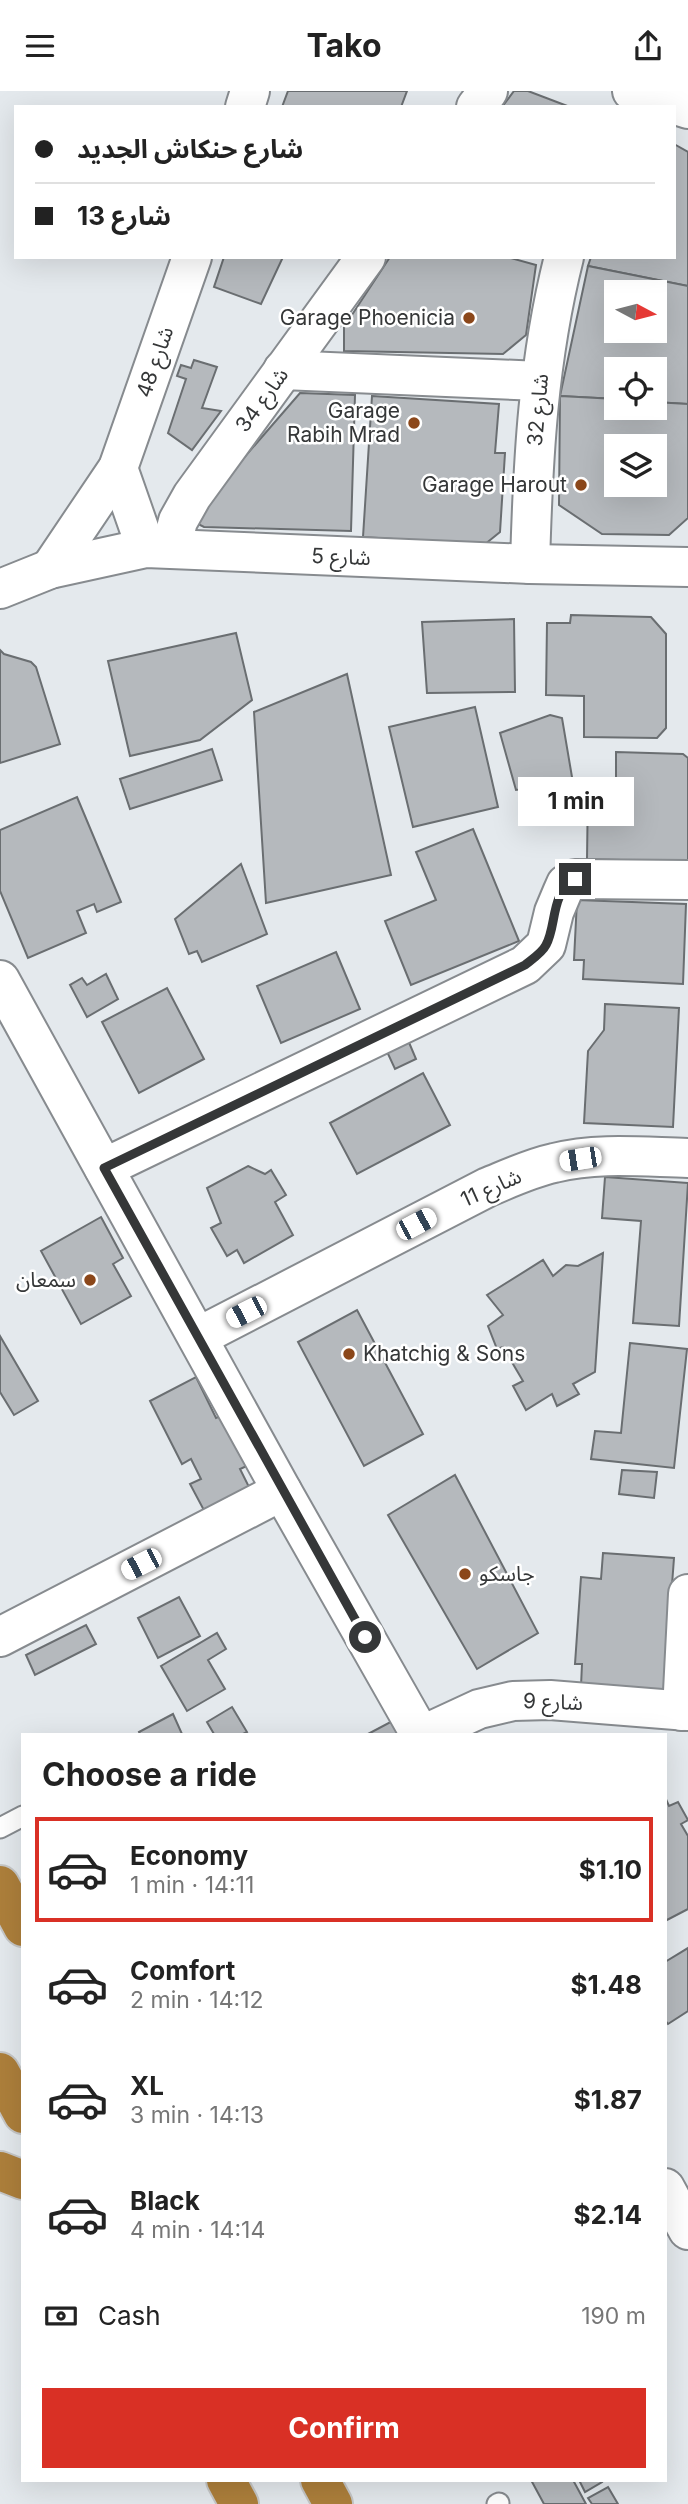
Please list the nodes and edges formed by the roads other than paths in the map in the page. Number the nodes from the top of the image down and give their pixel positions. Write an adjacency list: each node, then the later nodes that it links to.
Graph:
1 (630, 91): 2 (street)
2 (675, 105)
3 (191, 259): 8 (street, شارع 48)
4 (365, 259): 6 (street, شارع 34)
5 (564, 259): 7 (street, شارع 32)
6 (283, 370): 7 (street); 9 (street, شارع 34)
7 (540, 381): 10 (street, شارع 32)
8 (118, 468): 9 (street); 12 (street, شارع 48)
9 (158, 548): 10 (street, شارع 5); 12 (street, شارع 5)
10 (530, 564): 11 (street, شارع 5)
11 (688, 567)
12 (50, 569): 13 (street, شارع 5)
13 (0, 589)
14 (688, 880): 17 (street)
15 (0, 980): 17 (street)
16 (688, 1159): 18 (street, شارع 11)
17 (104, 1168): 18 (street)
18 (198, 1336): 19 (street)
19 (282, 1491): 21 (street); 23 (street)
20 (688, 1594): 22 (street)
21 (0, 1637)
22 (685, 1711): 24 (street, شارع 9)
23 (421, 1733)
24 (424, 1733)
25 (21, 1817): 26 (lane)
26 (0, 1828)
27 (0, 1885): 28 (highway)
28 (21, 1923)
29 (0, 2072): 30 (highway)
30 (21, 2110)
31 (0, 2171): 32 (highway)
32 (21, 2179)
33 (667, 2192): 34 (street)
34 (688, 2230)
35 (227, 2482): 37 (highway)
36 (321, 2482): 38 (highway)
37 (239, 2504)
38 (333, 2504)

